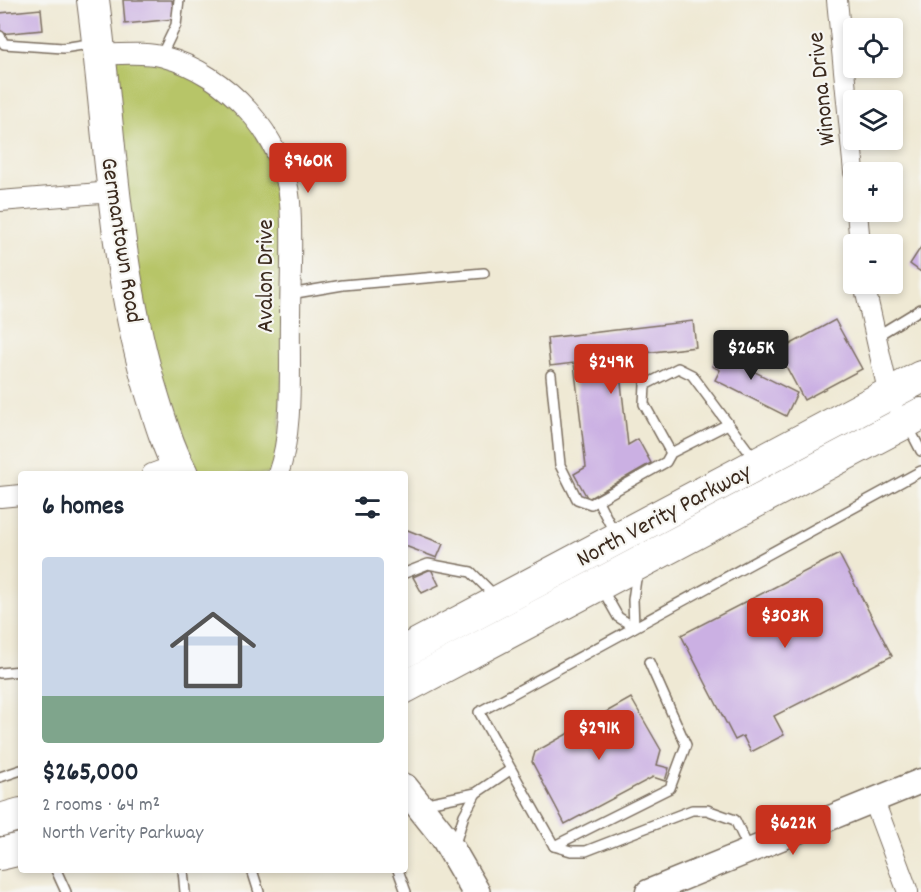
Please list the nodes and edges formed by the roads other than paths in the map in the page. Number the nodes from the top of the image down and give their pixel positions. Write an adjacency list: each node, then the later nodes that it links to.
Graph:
1 (93, 0): 5 (main road, Germantown Road)
2 (179, 0): 6 (lane)
3 (837, 0): 7 (street, Winona Drive)
4 (1, 42): 5 (lane)
5 (99, 48): 6 (street, Avalon Drive); 8 (main road, Germantown Road)
6 (161, 56): 11 (street, Avalon Drive)
7 (853, 162)
8 (113, 192): 9 (street); 23 (main road, Germantown Road)
9 (0, 201)
10 (484, 273): 11 (lane)
11 (290, 294): 24 (street, Avalon Drive)
12 (866, 294): 14 (street)
13 (920, 311): 14 (lane)
14 (875, 337): 17 (street)
15 (551, 375): 28 (lane)
16 (921, 377): 17 (main road, North Verity Parkway)
17 (889, 395): 18 (street); 22 (main road, North Verity Parkway)
18 (914, 418): 20 (lane); 30 (main road, North Verity Parkway)
19 (728, 424): 21 (lane); 21 (lane); 22 (lane)
20 (921, 451)
21 (671, 453): 28 (lane)
22 (758, 464): 29 (main road, North Verity Parkway)
23 (171, 471)
24 (279, 471)
25 (921, 471): 33 (lane)
26 (18, 495): 27 (street)
27 (0, 497)
28 (598, 501): 29 (lane)
29 (602, 561): 30 (main road, North Verity Parkway); 32 (main road, North Verity Parkway); 33 (lane); 38 (main road, North Verity Parkway)
30 (639, 563): 33 (lane)
31 (408, 572): 32 (lane)
32 (500, 600): 34 (main road, North Verity Parkway)
33 (634, 627): 39 (lane)
34 (408, 646)
35 (648, 662): 48 (lane)
36 (18, 671): 37 (lane)
37 (0, 673)
38 (408, 685)
39 (510, 770): 43 (lane); 48 (lane)
40 (18, 771): 41 (lane)
41 (0, 777)
42 (921, 781): 45 (street)
43 (476, 793): 44 (lane); 51 (lane)
44 (412, 796): 51 (main road)
45 (874, 801): 50 (street); 63 (street)
46 (18, 815): 47 (main road)
47 (0, 820)
48 (554, 846): 50 (lane)
49 (18, 850): 52 (main road)
50 (750, 851): 62 (street)
51 (453, 852): 61 (main road)
52 (0, 854)
53 (57, 873): 57 (lane)
54 (183, 873): 58 (lane)
55 (254, 873): 59 (lane)
56 (399, 873): 60 (lane)
57 (66, 892)
58 (184, 892)
59 (259, 892)
60 (406, 892)
61 (476, 892)
62 (648, 892)
63 (908, 892)

